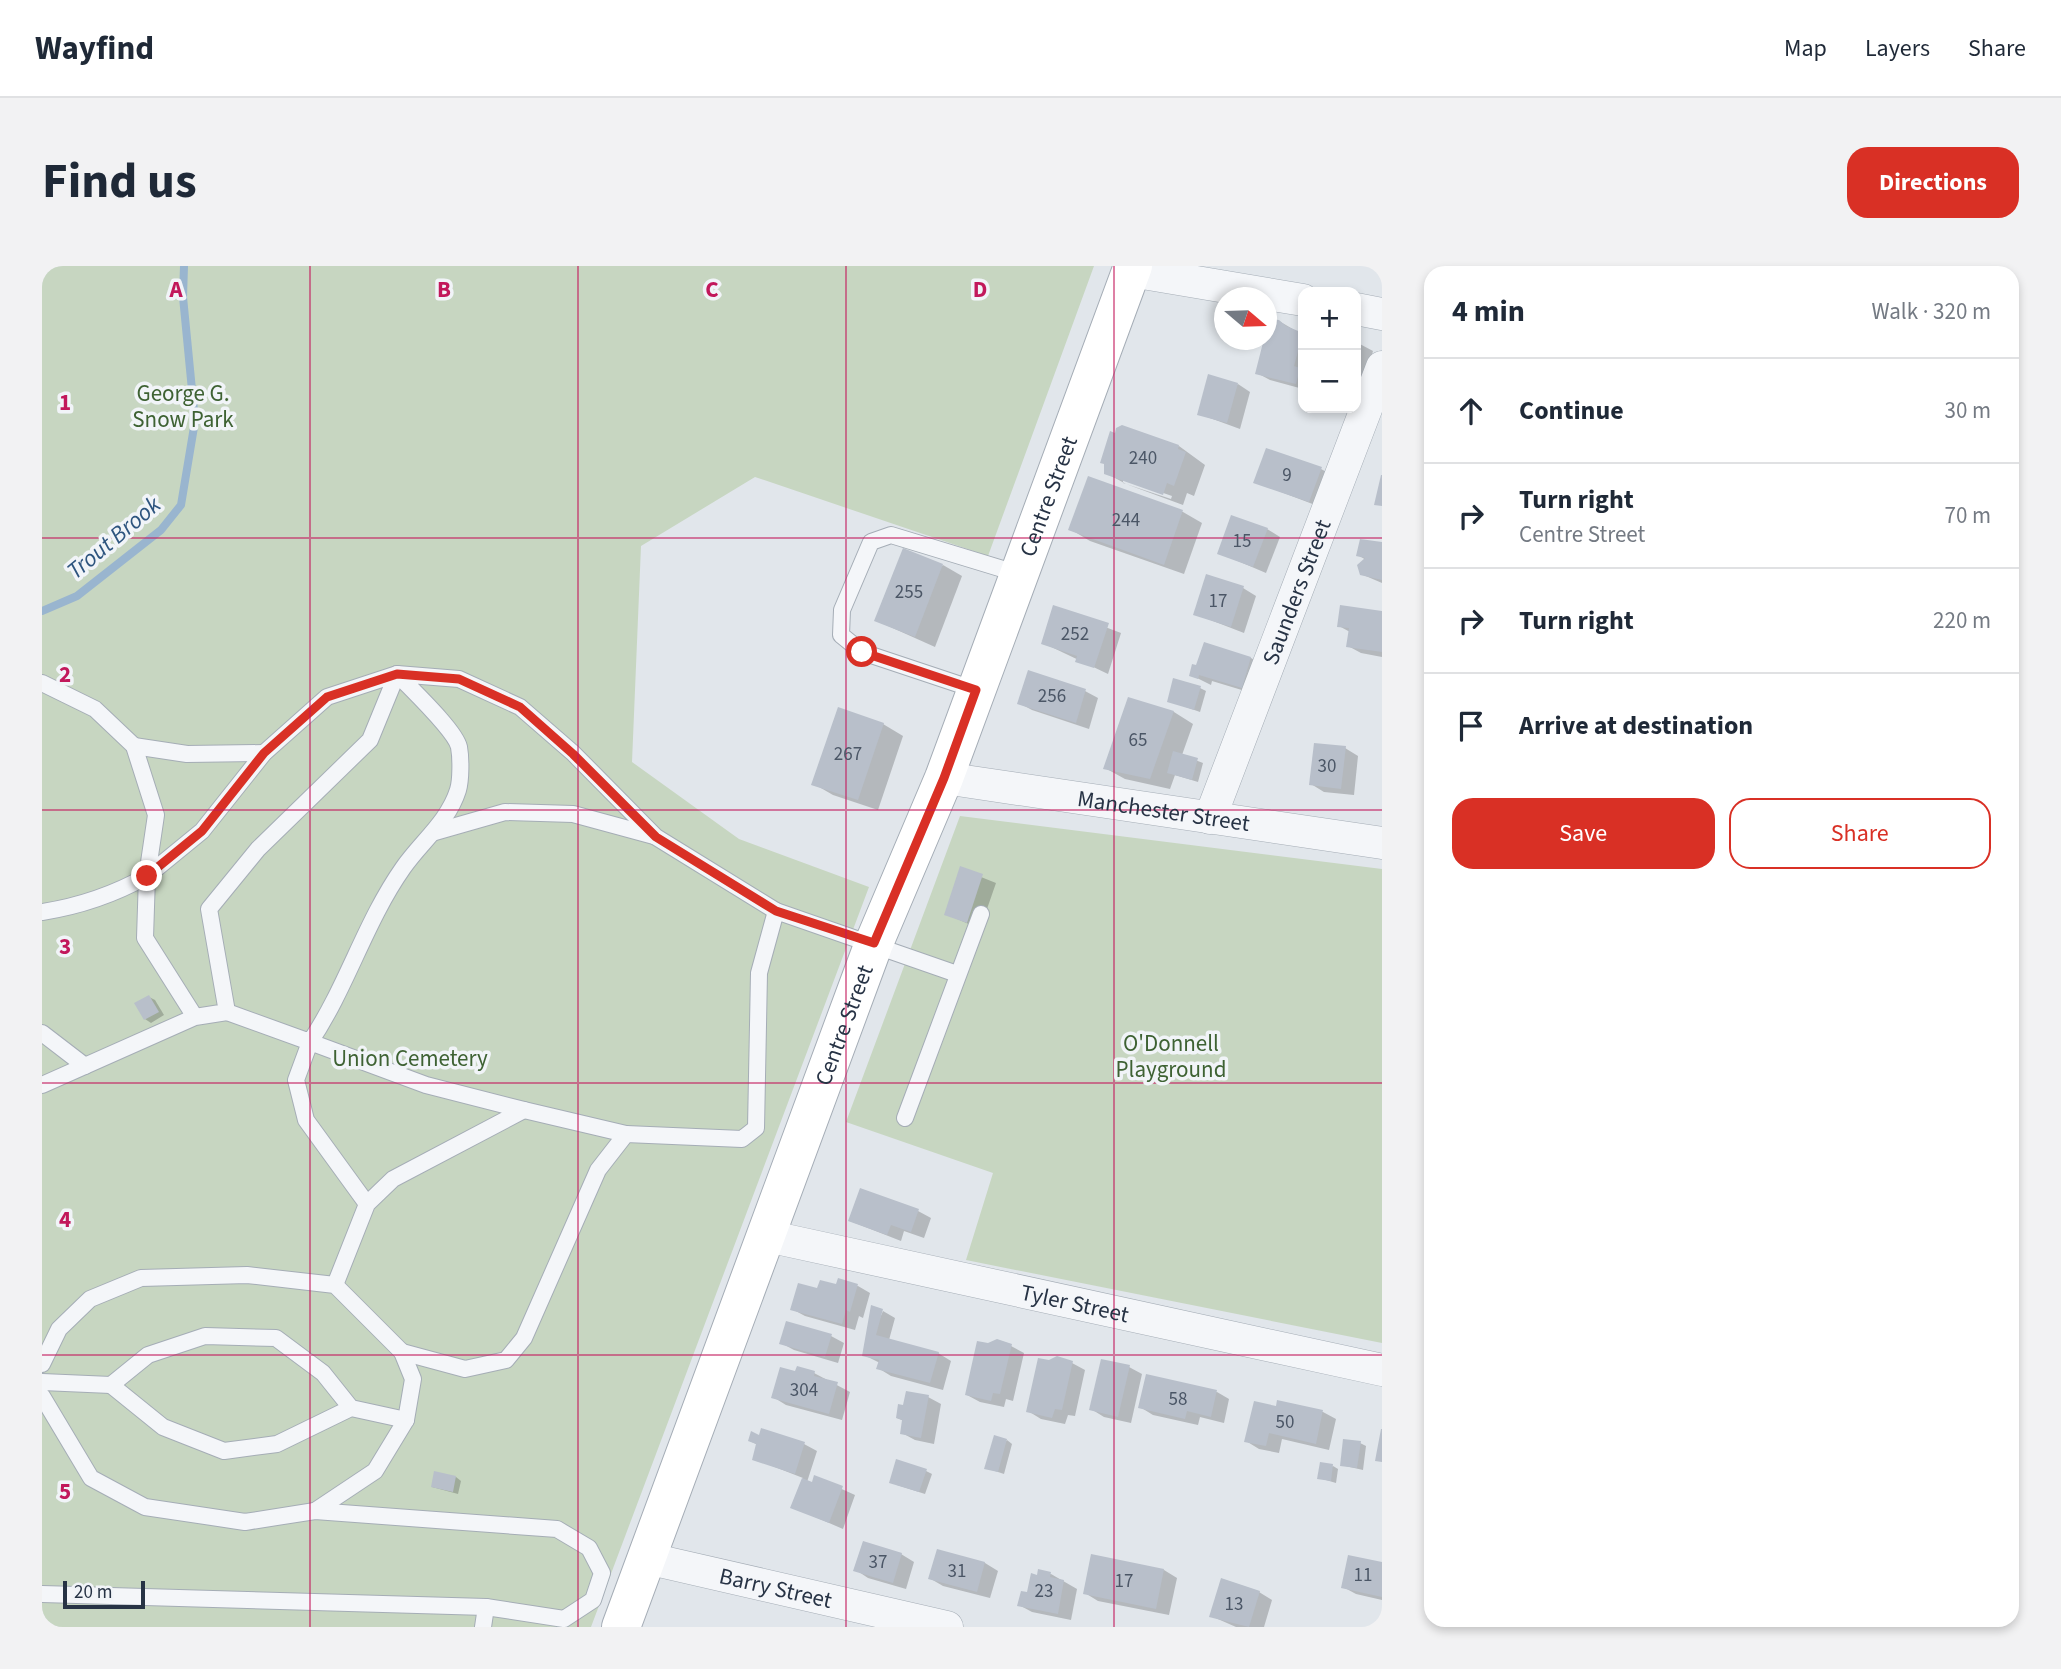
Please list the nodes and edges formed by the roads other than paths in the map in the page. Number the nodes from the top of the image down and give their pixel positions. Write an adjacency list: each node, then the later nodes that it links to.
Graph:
1 (1132, 268): 2 (street); 6 (main road, Centre Street)
2 (1298, 299)
3 (1361, 310): 4 (street)
4 (1382, 313)
5 (1382, 367): 13 (street, Saunders Street)
6 (1019, 574): 9 (main road, Centre Street); 9 (lane)
7 (397, 674): 11 (lane); 14 (lane); 15 (lane); 23 (lane)
8 (42, 683): 10 (lane)
9 (976, 690): 12 (main road, Centre Street)
10 (134, 747): 11 (lane); 17 (lane)
11 (264, 753): 17 (lane)
12 (944, 778): 13 (street, Manchester Street); 21 (main road, Centre Street)
13 (1210, 818): 16 (street, Manchester Street)
14 (435, 832): 15 (lane); 26 (lane)
15 (656, 837): 18 (lane)
16 (1382, 843)
17 (147, 876): 19 (lane); 24 (lane)
18 (776, 911): 21 (lane); 31 (lane)
19 (42, 912)
20 (981, 914): 22 (lane)
21 (874, 943): 22 (lane); 33 (main road, Centre Street)
22 (957, 974): 30 (lane)
23 (227, 1012): 24 (lane); 26 (lane)
24 (195, 1017): 27 (lane)
25 (42, 1033): 27 (lane)
26 (310, 1042): 29 (lane); 32 (lane)
27 (85, 1066): 28 (lane)
28 (42, 1085)
29 (524, 1110): 31 (lane); 32 (lane)
30 (905, 1118)
31 (626, 1134): 35 (lane)
32 (367, 1204): 34 (lane)
33 (767, 1236): 37 (street, Tyler Street); 44 (main road, Centre Street)
34 (335, 1285): 35 (lane); 36 (lane)
35 (402, 1352): 42 (lane)
36 (42, 1363)
37 (1382, 1370)
38 (42, 1382): 39 (lane)
39 (111, 1385): 41 (lane); 41 (lane)
40 (42, 1396): 43 (lane)
41 (351, 1408): 42 (lane)
42 (406, 1420): 43 (lane)
43 (315, 1511): 46 (lane)
44 (646, 1558): 48 (main road, Centre Street); 49 (street, Barry Street)
45 (42, 1594): 46 (lane)
46 (486, 1606): 47 (lane)
47 (483, 1627)
48 (621, 1627)
49 (947, 1627)

